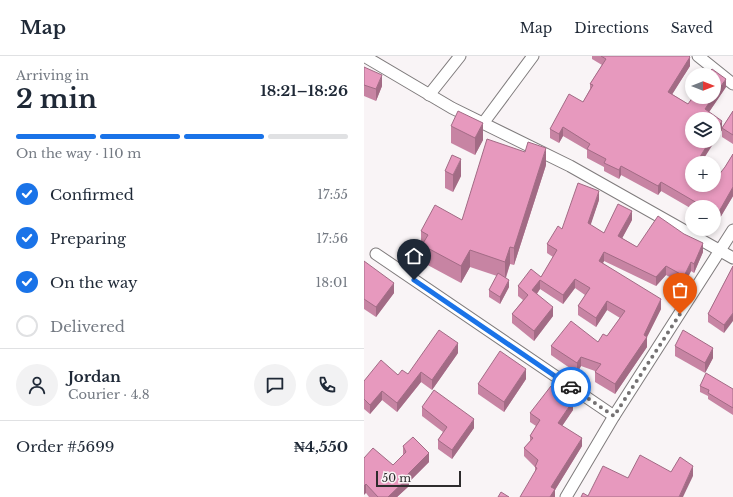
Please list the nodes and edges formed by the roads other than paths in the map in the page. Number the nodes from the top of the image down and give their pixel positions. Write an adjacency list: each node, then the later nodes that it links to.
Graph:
1 (364, 56): 6 (street)
2 (460, 56): 6 (street)
3 (533, 56): 7 (street)
4 (698, 56): 5 (street)
5 (733, 84)
6 (429, 95): 7 (street)
7 (484, 122): 9 (street)
8 (733, 230): 9 (street)
9 (721, 251): 11 (street); 12 (street)
10 (376, 254): 12 (street)
11 (733, 258)
12 (614, 416): 13 (street)
13 (566, 497)

